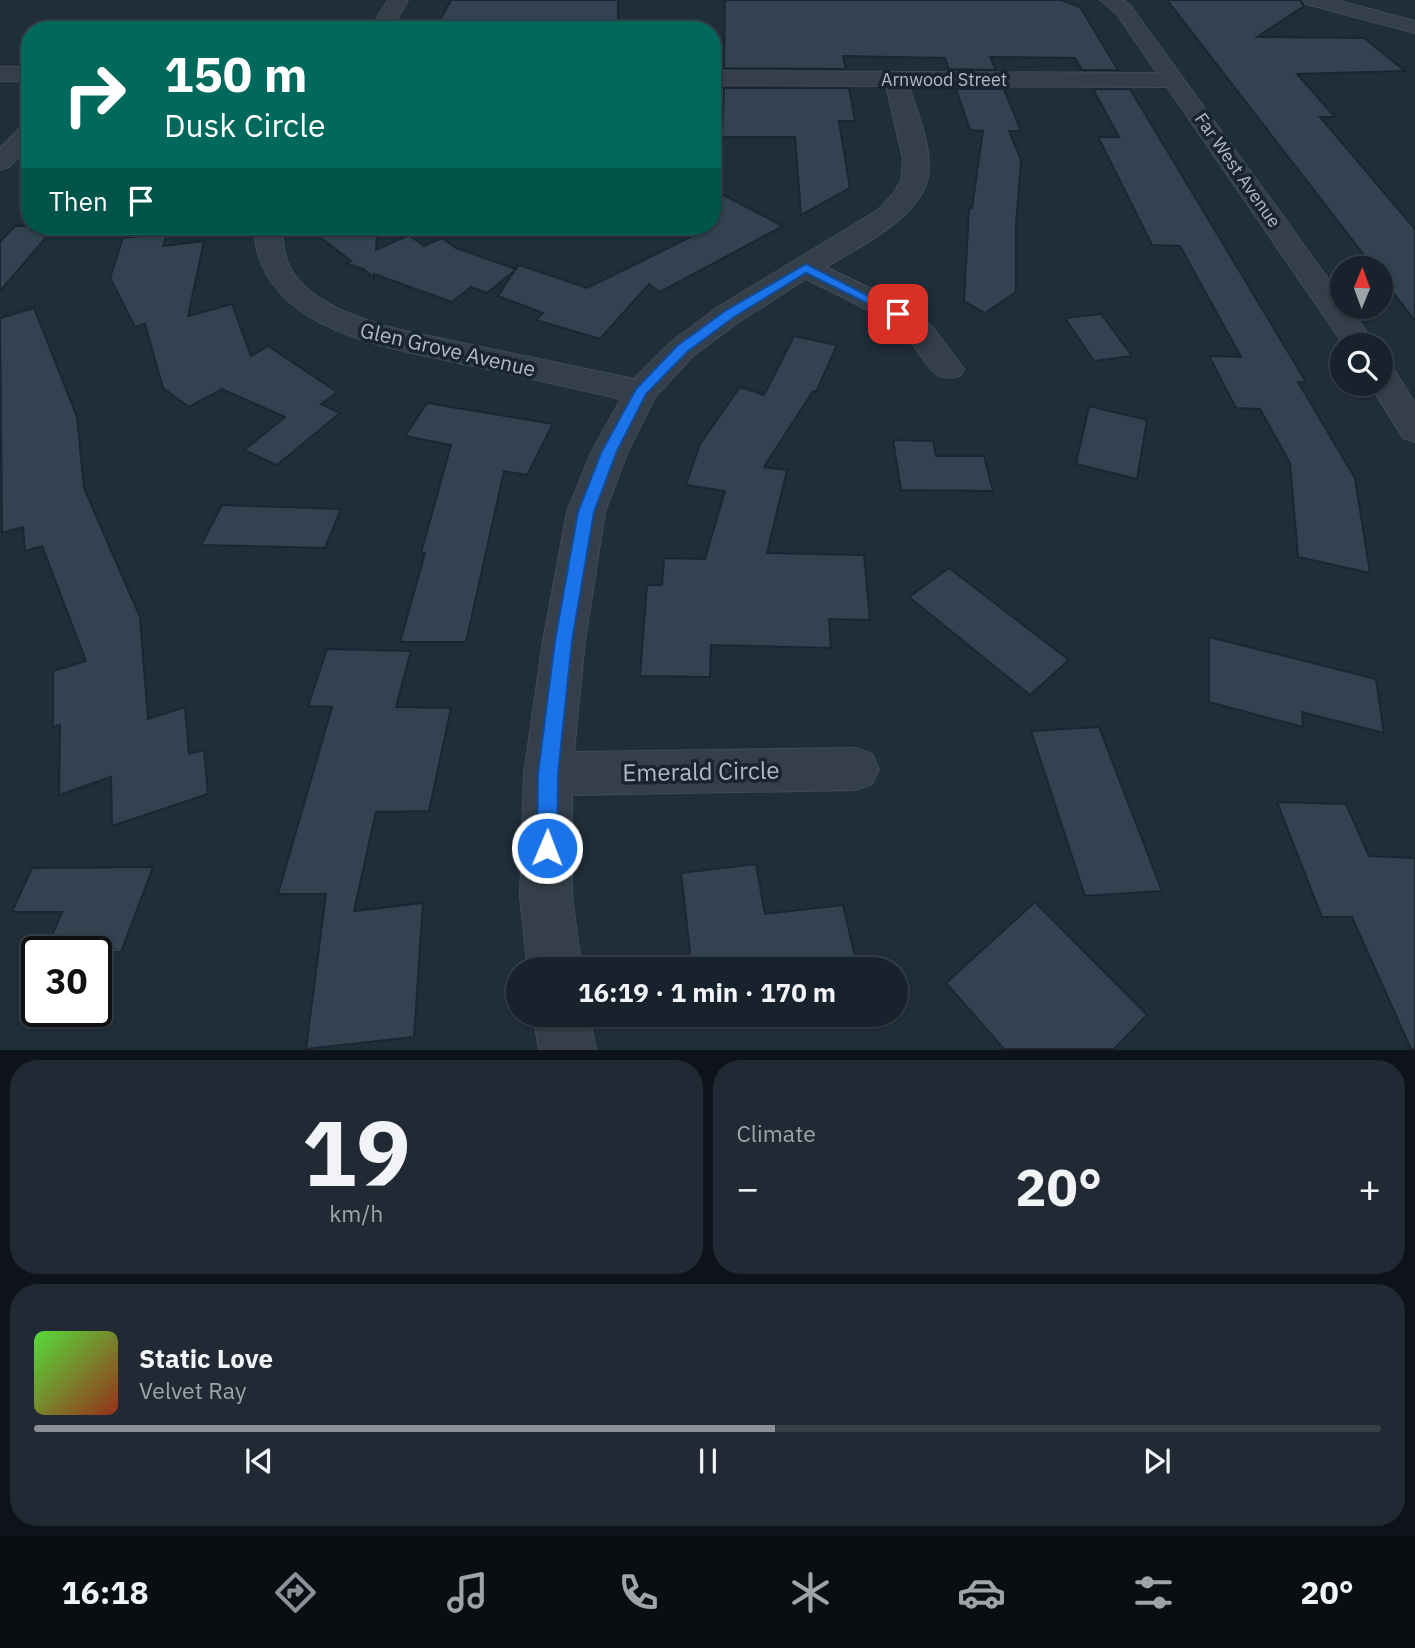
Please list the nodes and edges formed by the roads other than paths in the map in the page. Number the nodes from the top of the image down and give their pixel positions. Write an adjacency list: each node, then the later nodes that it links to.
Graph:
1 (398, 0): 7 (street)
2 (1110, 0): 14 (street, Far West Avenue)
3 (1313, 0): 4 (street)
4 (1335, 7): 5 (street); 6 (street)
5 (1295, 10)
6 (1388, 20): 8 (street); 9 (street)
7 (385, 21)
8 (1415, 27)
9 (1415, 45)
10 (0, 74): 11 (street)
11 (21, 74)
12 (721, 78): 13 (street, Arnwood Street)
13 (896, 79): 14 (street, Arnwood Street); 18 (street)
14 (1175, 80): 19 (street, Far West Avenue)
15 (21, 141): 16 (street)
16 (0, 162)
17 (267, 235): 21 (street, Glen Grove Avenue)
18 (806, 268): 20 (street); 21 (street)
19 (1352, 333)
20 (948, 369)
21 (641, 392): 25 (street)
22 (1393, 395): 23 (street)
23 (1415, 430)
24 (855, 769): 25 (street, Emerald Circle)
25 (548, 774): 26 (street)
26 (553, 957)
27 (563, 1027): 28 (street)
28 (568, 1049)

